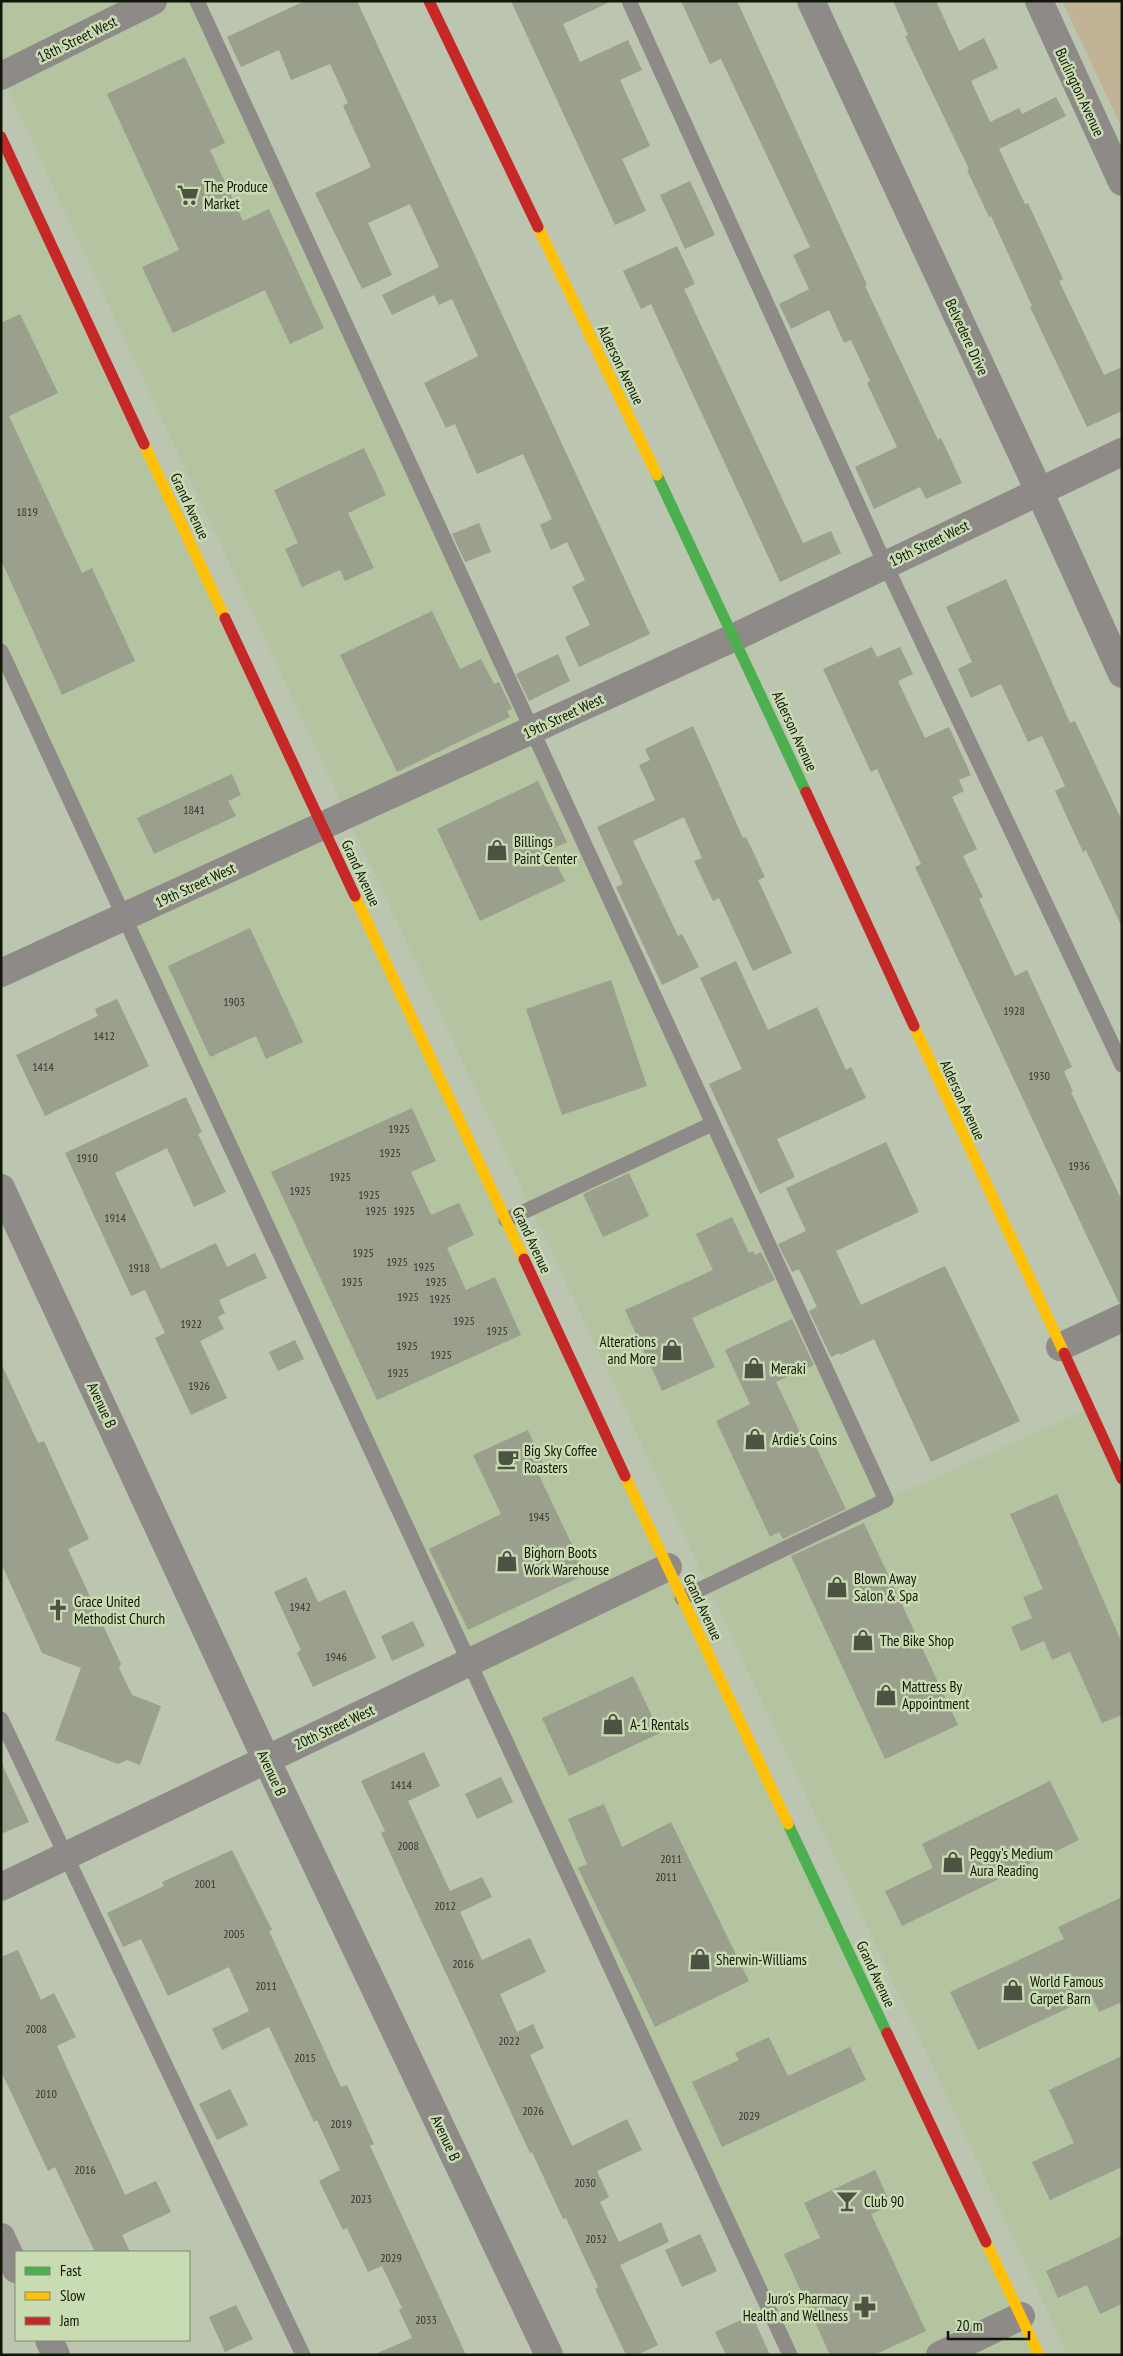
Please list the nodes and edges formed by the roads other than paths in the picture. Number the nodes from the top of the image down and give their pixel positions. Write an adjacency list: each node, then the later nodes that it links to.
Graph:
1 (154, 1): 7 (street, 18th Street West)
2 (197, 1): 16 (lane)
3 (429, 1): 13 (main road, Alderson Avenue)
4 (629, 1): 12 (lane)
5 (811, 1): 11 (street, Belvedere Drive)
6 (1039, 1): 9 (street, Burlington Avenue)
7 (1, 76)
8 (1, 137): 17 (main road, Grand Avenue)
9 (1122, 182)
10 (1122, 452): 11 (street, 19th Street West)
11 (1039, 491): 12 (street, 19th Street West); 15 (street, Belvedere Drive)
12 (886, 564): 13 (street, 19th Street West); 20 (lane)
13 (735, 637): 16 (street, 19th Street West); 25 (main road, Alderson Avenue)
14 (1, 651): 18 (lane)
15 (1122, 674)
16 (531, 730): 17 (street, 19th Street West); 21 (lane)
17 (322, 826): 18 (street, 19th Street West); 23 (main road, Grand Avenue)
18 (125, 917): 19 (street, 19th Street West); 29 (lane)
19 (1, 973)
20 (1122, 1065)
21 (712, 1124): 23 (lane); 28 (lane)
22 (1, 1188): 31 (street, Avenue B)
23 (506, 1220): 27 (main road, Grand Avenue)
24 (1122, 1318): 25 (street)
25 (1060, 1347): 26 (main road, Alderson Avenue)
26 (1122, 1480)
27 (668, 1568): 28 (main road, Grand Avenue); 29 (street, 20th Street West)
28 (682, 1598): 36 (main road, Grand Avenue)
29 (469, 1662): 31 (street, 20th Street West); 41 (lane)
30 (1, 1719): 32 (lane)
31 (266, 1759): 32 (street, 20th Street West); 40 (street, Avenue B)
32 (65, 1856): 33 (street, 20th Street West); 39 (lane)
33 (1, 1887)
34 (1, 2237): 35 (street)
35 (15, 2267)
36 (1021, 2316): 42 (street); 43 (main road, Grand Avenue)
37 (49, 2341): 38 (street)
38 (56, 2355)
39 (303, 2355)
40 (549, 2355)
41 (790, 2355)
42 (940, 2355)
43 (1039, 2355)

